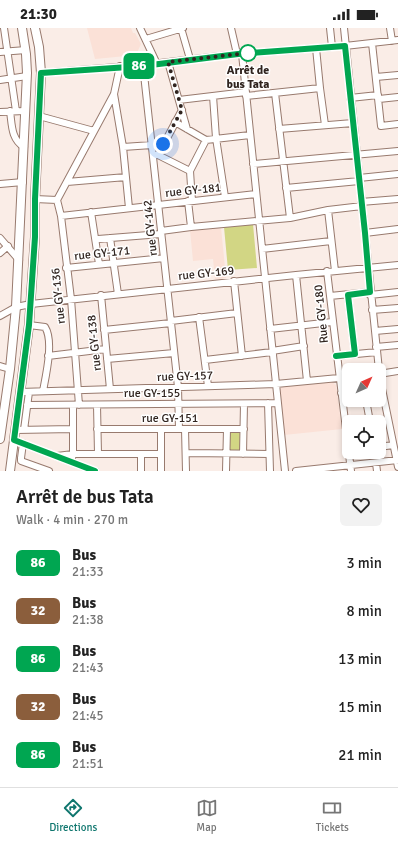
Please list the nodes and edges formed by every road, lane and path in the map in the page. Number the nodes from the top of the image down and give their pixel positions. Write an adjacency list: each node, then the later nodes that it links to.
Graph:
1 (22, 28): 16 (main road)
2 (35, 28): 25 (main road)
3 (140, 28): 10 (street)
4 (181, 28): 10 (street); 20 (street)
5 (231, 28): 19 (street)
6 (330, 28): 14 (street)
7 (344, 28): 13 (street)
8 (390, 28): 11 (street)
9 (4, 29): 17 (street)
10 (146, 39): 22 (street)
11 (395, 41): 12 (street)
12 (372, 43): 13 (street); 28 (street)
13 (345, 46): 14 (street); 38 (street)
14 (332, 47): 15 (street)
15 (316, 48): 19 (street); 31 (street)
16 (26, 50): 17 (street); 27 (main road)
17 (7, 51): 18 (street); 29 (street)
18 (0, 52)
19 (240, 54): 20 (street); 34 (street)
20 (190, 59): 21 (street)
21 (168, 62): 22 (street); 39 (street)
22 (157, 64): 24 (street)
23 (120, 66): 24 (street); 25 (street); 33 (street)
24 (143, 66): 55 (street, rue GY-142)
25 (41, 73): 44 (main road)
26 (398, 74): 28 (street)
27 (27, 76): 29 (street); 43 (main road)
28 (376, 77): 36 (street)
29 (11, 78): 30 (street); 41 (street)
30 (0, 80)
31 (320, 88): 32 (street); 48 (street)
32 (275, 93): 34 (street); 50 (street)
33 (114, 94): 51 (street); 57 (street)
34 (246, 94): 35 (street); 52 (street)
35 (213, 96): 39 (street); 53 (street)
36 (378, 97): 37 (street); 38 (street); 47 (street)
37 (398, 97)
38 (350, 98): 46 (street)
39 (179, 100): 40 (street)
40 (182, 110): 45 (street); 49 (street)
41 (13, 111): 42 (street); 43 (street); 56 (street)
42 (0, 112)
43 (25, 112): 56 (main road)
44 (39, 116): 51 (street); 73 (main road)
45 (175, 122): 49 (street); 59 (street)
46 (353, 123): 48 (street); 60 (street)
47 (398, 124)
48 (325, 125): 50 (street)
49 (187, 129): 54 (street)
50 (279, 129): 61 (street)
51 (94, 131): 68 (street)
52 (250, 134): 53 (street); 62 (street)
53 (216, 138): 54 (street); 72 (street)
54 (206, 140): 63 (street)
55 (152, 145): 57 (street); 59 (street, rue GY-142)
56 (24, 147): 67 (main road)
57 (123, 147): 65 (street)
58 (398, 151): 60 (street)
59 (155, 155): 63 (street); 78 (street, rue GY-142)
60 (357, 155): 61 (street); 66 (street)
61 (283, 162): 62 (street); 70 (street)
62 (253, 164): 71 (street)
63 (190, 171): 76 (street)
64 (398, 174): 66 (street)
65 (126, 177): 68 (street); 79 (street)
66 (359, 180): 70 (street); 77 (street)
67 (23, 182): 69 (street); 97 (main road)
68 (67, 182): 75 (street)
69 (0, 184)
70 (286, 188): 83 (street)
71 (256, 194): 72 (street, rue GY-181); 84 (street)
72 (225, 197): 76 (street, rue GY-181)
73 (35, 199): 75 (street); 116 (main road)
74 (398, 199): 77 (street)
75 (57, 200): 82 (street, rue GY-136)
76 (190, 201): 78 (street, rue GY-181); 85 (street)
77 (362, 204): 80 (street); 88 (street)
78 (158, 205): 79 (street, rue GY-181); 87 (street, rue GY-142)
79 (130, 208): 81 (street, rue GY-181)
80 (328, 210): 83 (street); 92 (street)
81 (91, 212): 82 (street, rue GY-181); 91 (street)
82 (61, 216): 101 (street, rue GY-136)
83 (290, 218): 84 (street)
84 (259, 221): 85 (street); 94 (street)
85 (191, 227): 87 (street)
86 (398, 229): 88 (street)
87 (161, 232): 90 (street); 96 (street, rue GY-142)
88 (365, 233): 102 (street)
89 (0, 238): 93 (street)
90 (110, 238): 91 (street); 98 (street)
91 (96, 240): 99 (street)
92 (331, 241): 94 (street); 104 (street)
93 (8, 246): 95 (street); 97 (street)
94 (262, 249): 106 (street)
95 (0, 253)
96 (164, 258): 98 (street, rue GY-171); 108 (street, rue GY-142)
97 (19, 260): 117 (main road)
98 (113, 263): 99 (street, rue GY-171); 110 (street)
99 (99, 264): 101 (street, rue GY-171)
100 (398, 265): 102 (street, rue GY-169)
101 (66, 268): 115 (street, rue GY-136)
102 (368, 268): 104 (street, rue GY-169); 111 (street)
103 (327, 271): 104 (street, rue GY-169); 105 (street, rue GY-169); 114 (street, Rue GY-180)
104 (334, 271)
105 (296, 275): 106 (street, rue GY-169); 126 (street)
106 (265, 279): 107 (street, rue GY-169); 127 (street)
107 (234, 281): 108 (street, rue GY-169); 120 (street)
108 (167, 288): 110 (street, rue GY-169); 123 (street, rue GY-142)
109 (398, 292): 111 (street)
110 (118, 294): 113 (street, rue GY-169)
111 (370, 294): 112 (street); 119 (street)
112 (348, 295): 114 (street); 138 (street)
113 (101, 296): 115 (street, rue GY-169); 129 (street, rue GY-138)
114 (330, 296): 124 (street, Rue GY-180)
115 (70, 299): 116 (street, rue GY-169); 136 (street, rue GY-136)
116 (31, 304): 117 (street, rue GY-169); 125 (main road)
117 (16, 307): 121 (street, rue GY-169); 146 (main road)
118 (398, 308): 119 (street)
119 (372, 310): 130 (street)
120 (237, 313): 122 (street); 140 (street)
121 (0, 316)
122 (199, 318): 123 (street); 143 (street)
123 (171, 322): 129 (street); 137 (street, rue GY-142)
124 (332, 322): 126 (street); 141 (street, Rue GY-180)
125 (29, 325): 139 (street); 158 (main road)
126 (302, 325): 127 (street); 132 (street)
127 (270, 329): 135 (street)
128 (398, 329): 130 (street)
129 (104, 330): 133 (street, rue GY-138)
130 (375, 331): 134 (street)
131 (398, 344): 134 (street)
132 (304, 346): 135 (street); 151 (street)
133 (106, 349): 136 (street); 142 (street, rue GY-138)
134 (376, 349): 138 (street); 144 (street)
135 (272, 352): 140 (street); 152 (street)
136 (75, 353): 139 (street); 157 (street, rue GY-136)
137 (174, 353): 142 (street); 154 (street, rue GY-142)
138 (355, 354): 141 (street)
139 (48, 356): 156 (street)
140 (242, 356): 143 (street)
141 (336, 356): 149 (street, Rue GY-180)
142 (107, 360): 155 (street, rue GY-138)
143 (205, 360): 153 (street)
144 (378, 363)
145 (0, 366): 146 (street)
146 (10, 369): 168 (main road)
147 (398, 371): 148 (street)
148 (386, 373)
149 (339, 378): 150 (street, rue GY-157); 151 (street, rue GY-157); 159 (street, Rue GY-180)
150 (342, 378)
151 (308, 381): 152 (street, rue GY-157)
152 (276, 384): 153 (street, rue GY-157); 160 (street)
153 (208, 386): 154 (street, rue GY-157)
154 (178, 387): 155 (street, rue GY-157); 161 (street, rue GY-142)
155 (110, 389): 157 (street, rue GY-157)
156 (43, 391): 157 (street, rue GY-157); 158 (street, rue GY-157)
157 (78, 391): 165 (street, rue GY-136)
158 (25, 392): 164 (street); 174 (main road)
159 (341, 393): 194 (street, Rue GY-180)
160 (278, 403): 163 (street, rue GY-155); 204 (street)
161 (178, 404): 162 (street, rue GY-155); 166 (street, rue GY-155); 171 (street, rue GY-142)
162 (244, 404): 163 (street, rue GY-155); 173 (street)
163 (268, 404): 188 (street)
164 (27, 405): 165 (street, rue GY-155); 174 (street)
165 (76, 405): 166 (street, rue GY-155); 175 (street, rue GY-136)
166 (97, 405): 169 (street)
167 (386, 407): 179 (street)
168 (1, 422): 176 (main road)
169 (97, 429): 170 (street, rue GY-151); 184 (street)
170 (161, 429): 171 (street, rue GY-151); 186 (street)
171 (182, 429): 172 (street, rue GY-151); 181 (street, rue GY-142)
172 (226, 429): 173 (street, rue GY-151); 182 (street)
173 (244, 429): 187 (street)
174 (20, 430): 175 (street); 177 (main road)
175 (73, 430): 183 (street, rue GY-136)
176 (0, 439)
177 (14, 440): 178 (street); 196 (main road)
178 (24, 443): 189 (street); 197 (street)
179 (393, 445): 180 (street); 190 (street)
180 (386, 446)
181 (186, 453): 182 (street); 201 (street, rue GY-142)
182 (225, 453): 187 (street); 202 (street)
183 (73, 454): 184 (street); 189 (street); 191 (street, rue GY-136)
184 (98, 454): 185 (street)
185 (141, 454): 186 (street); 199 (street)
186 (161, 454): 200 (street)
187 (243, 454): 188 (street)
188 (269, 454): 203 (street)
189 (57, 456): 191 (street)
190 (397, 460): 192 (street); 193 (street)
191 (71, 461): 198 (street)
192 (376, 463): 194 (street); 206 (street)
193 (398, 467)
194 (350, 468): 195 (street)
195 (322, 470): 205 (street)
196 (10, 471)
197 (49, 471)
198 (95, 471)
199 (141, 471)
200 (161, 471)
201 (186, 471)
202 (226, 471)
203 (270, 471)
204 (285, 471)
205 (296, 471)
206 (377, 471)

